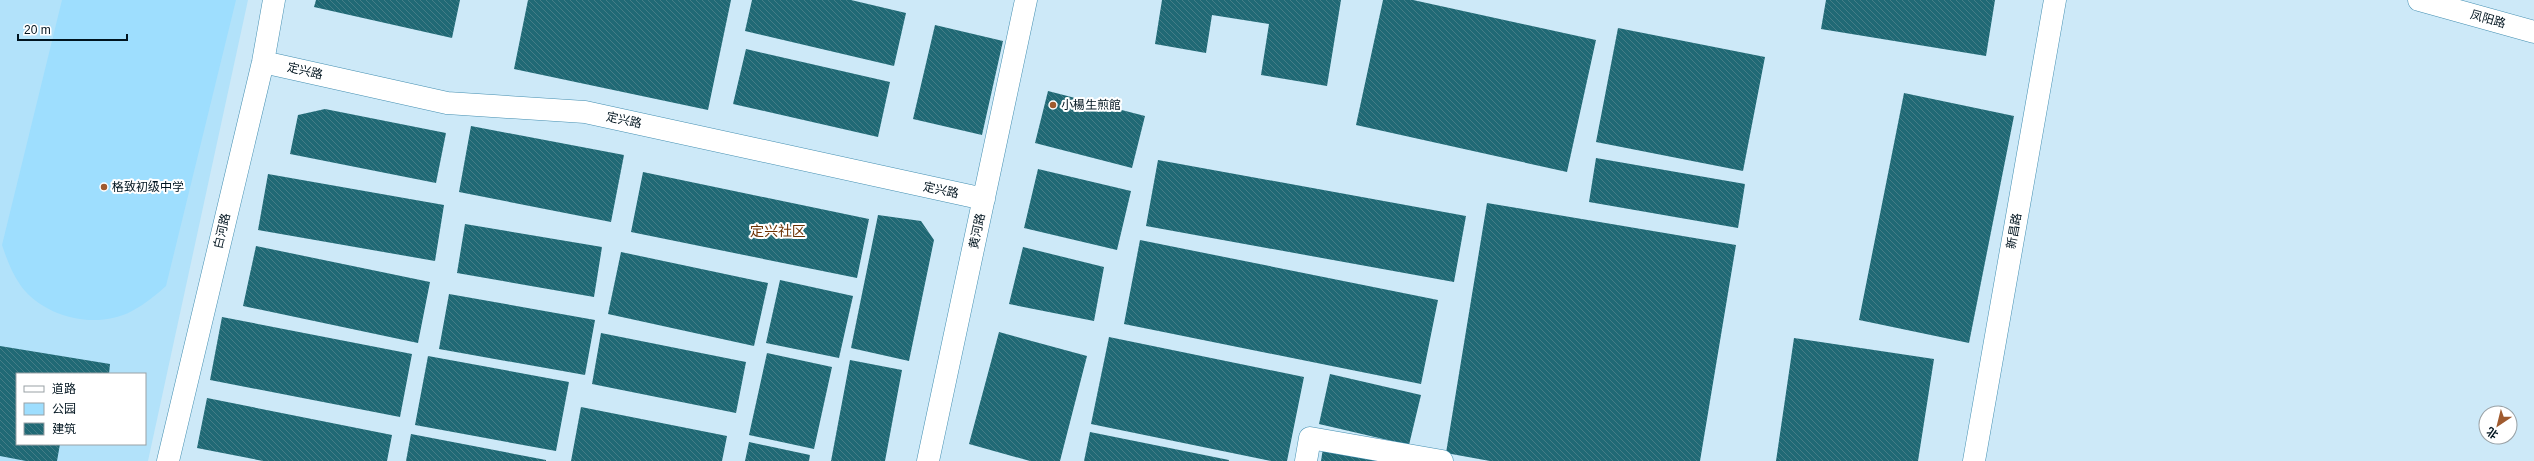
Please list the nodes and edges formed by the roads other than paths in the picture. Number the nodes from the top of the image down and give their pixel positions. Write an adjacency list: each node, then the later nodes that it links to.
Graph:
1 (274, 0): 6 (street, 白河路)
2 (1026, 0): 7 (street, 黄河路)
3 (2054, 0): 12 (street, 新昌路)
4 (2419, 0): 5 (street, 凤阳路)
5 (2534, 32)
6 (262, 62): 7 (street, 定兴路); 8 (street, 白河路)
7 (984, 199): 9 (street, 黄河路)
8 (168, 461)
9 (928, 461)
10 (1306, 461): 11 (street)
11 (1442, 461)
12 (1974, 461)

